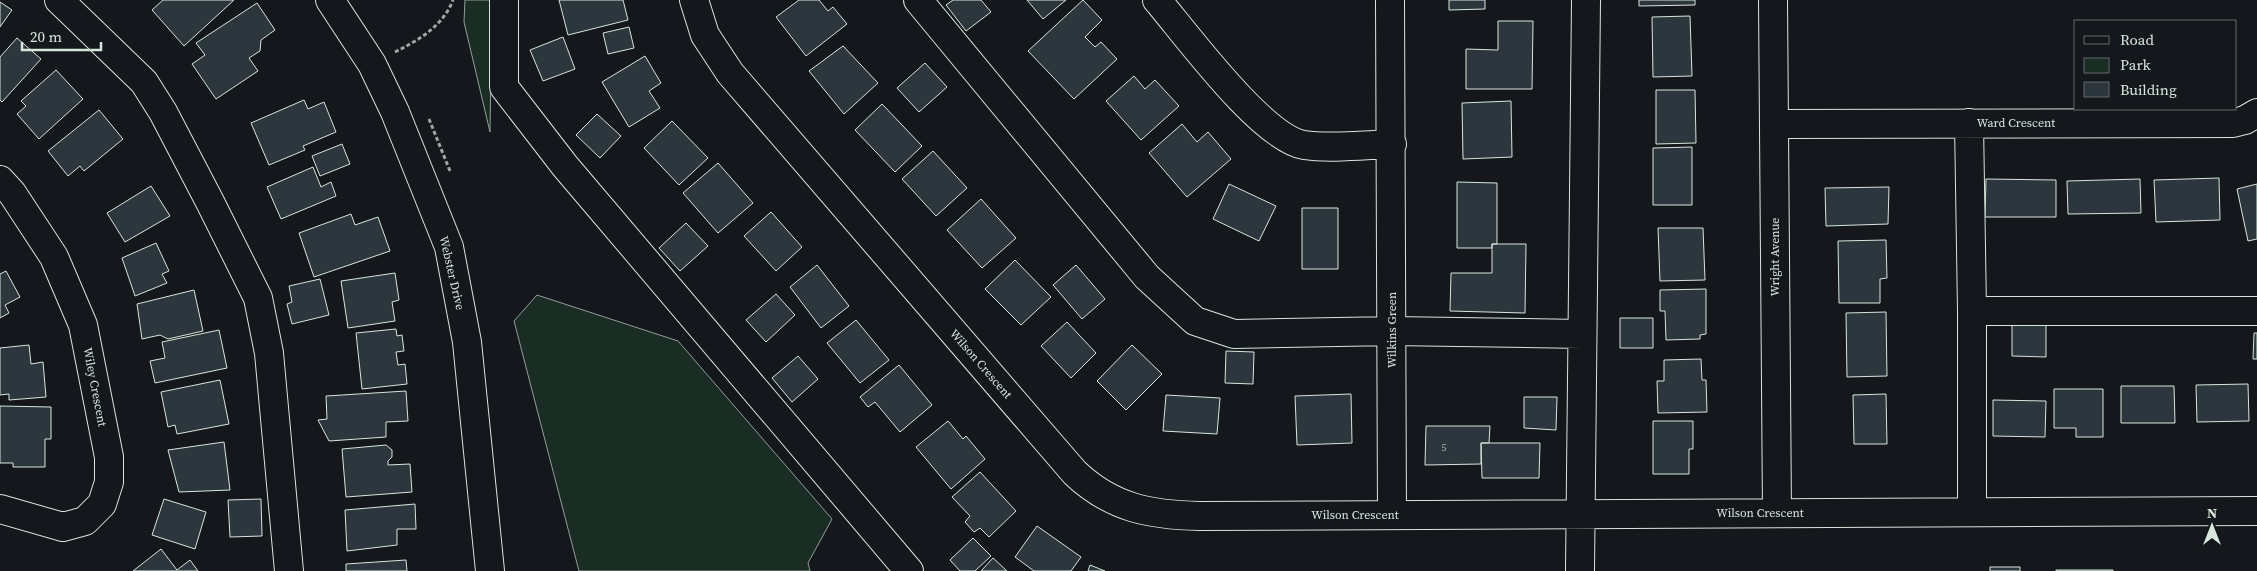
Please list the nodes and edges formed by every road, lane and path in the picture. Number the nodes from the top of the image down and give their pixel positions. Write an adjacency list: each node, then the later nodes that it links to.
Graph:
1 (59, 0): 27 (street)
2 (330, 0): 28 (street, Webster Drive)
3 (452, 0): 11 (path)
4 (504, 0): 29 (street)
5 (694, 0): 26 (street, Wilson Crescent)
6 (918, 0): 19 (street)
7 (1157, 0): 15 (street)
8 (1390, 0): 15 (street, Wilkins Green)
9 (1586, 0): 20 (street)
10 (1773, 0): 14 (street, Wright Avenue)
11 (396, 52)
12 (2257, 113): 13 (street, Ward Crescent)
13 (1970, 123): 14 (street, Ward Crescent); 17 (street)
14 (1774, 124): 24 (street, Wright Avenue)
15 (1392, 144): 19 (street, Wilkins Green)
16 (0, 180): 21 (street, Wiley Crescent)
17 (1972, 311): 18 (street); 22 (street)
18 (2257, 311)
19 (1392, 331): 20 (street); 26 (street, Wilkins Green)
20 (1582, 334): 25 (street)
21 (0, 509)
22 (1972, 512): 23 (street, Wilson Crescent); 24 (street, Wilson Crescent)
23 (2257, 512)
24 (1777, 513): 25 (street, Wilson Crescent)
25 (1580, 514): 26 (street, Wilson Crescent); 30 (street)
26 (1392, 515)
27 (289, 571)
28 (490, 571)
29 (909, 571)
30 (1580, 571)

